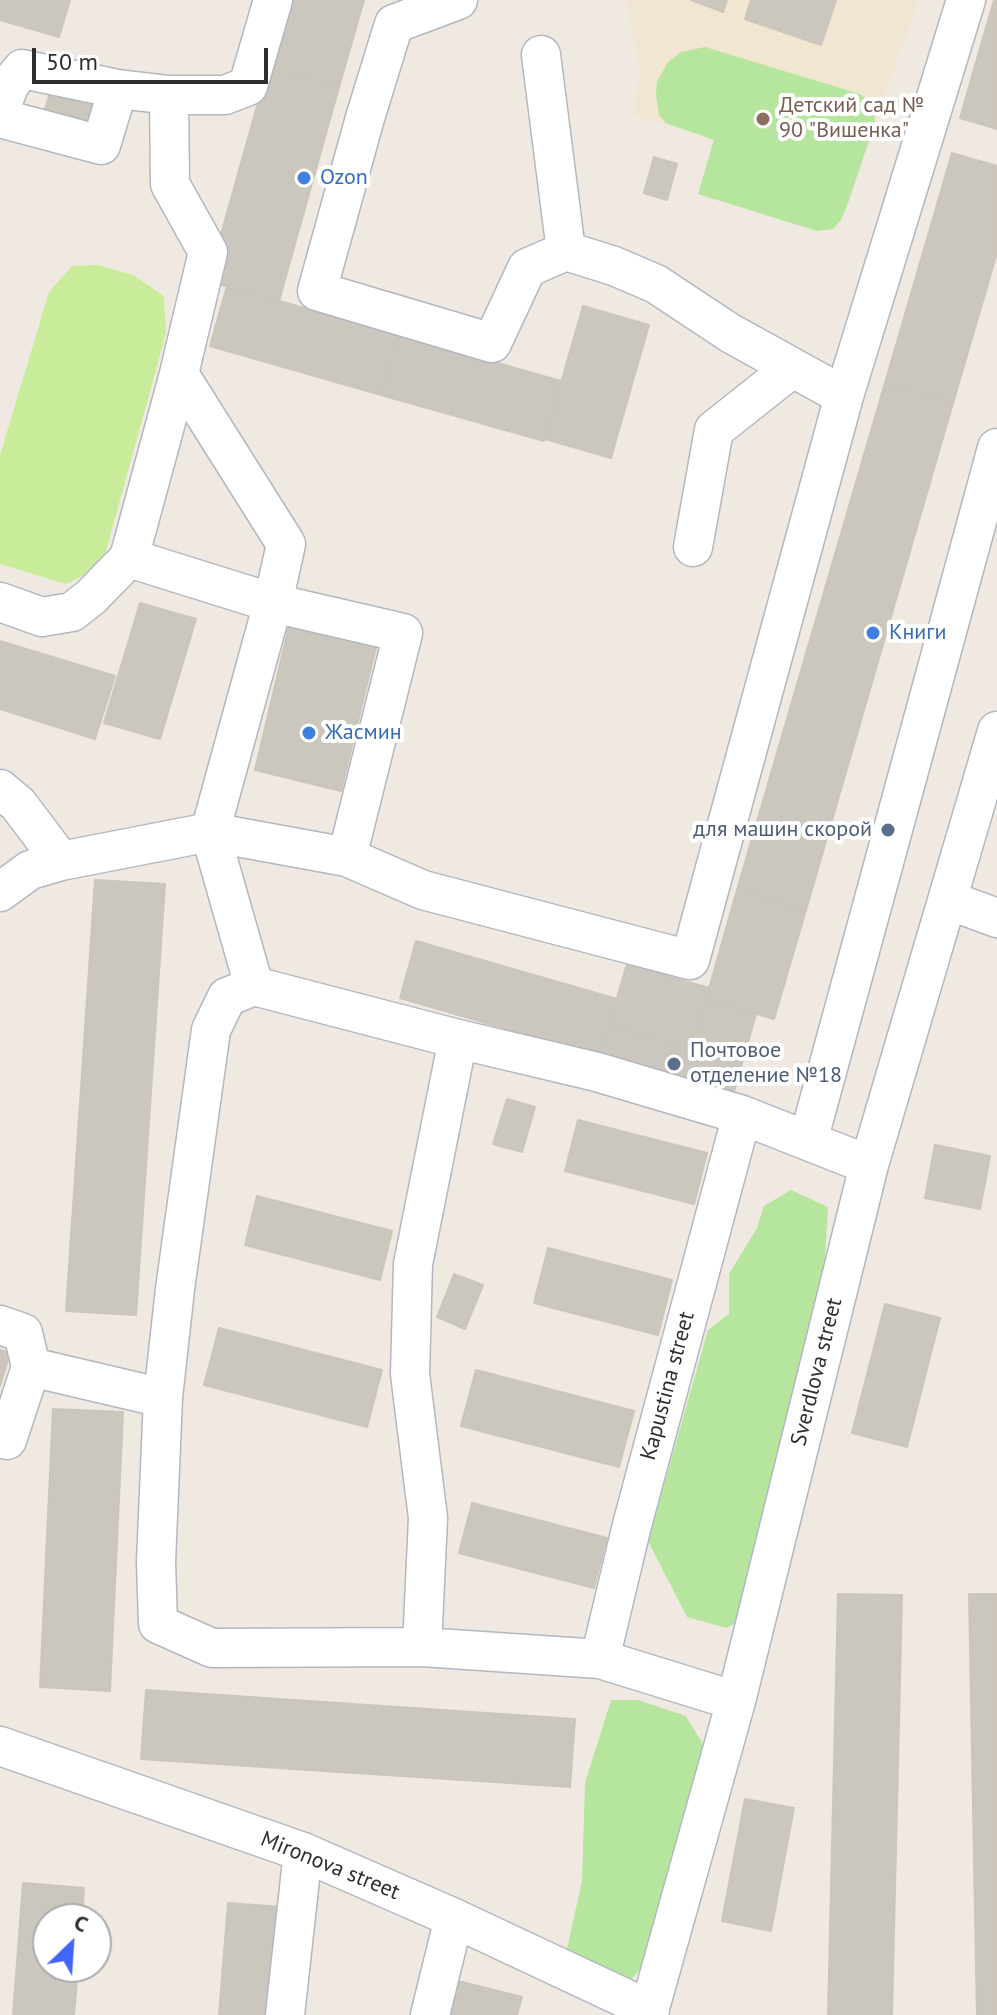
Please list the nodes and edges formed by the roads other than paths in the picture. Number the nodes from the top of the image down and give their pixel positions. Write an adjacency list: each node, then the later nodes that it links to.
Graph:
1 (273, 0): 6 (street)
2 (458, 0): 9 (street)
3 (966, 0): 12 (street)
4 (541, 55): 9 (street)
5 (118, 89): 6 (street); 7 (street); 8 (street)
6 (169, 95): 11 (street)
7 (0, 109)
8 (0, 118)
9 (566, 251): 10 (street)
10 (791, 369): 12 (street); 14 (street)
11 (179, 374): 15 (street); 17 (street)
12 (844, 396): 21 (street)
13 (997, 448): 29 (street)
14 (693, 547)
15 (129, 558): 16 (street); 17 (street)
16 (0, 602)
17 (273, 603): 20 (street); 21 (street)
18 (997, 731): 24 (street, Sverdlova street)
19 (0, 789): 22 (street)
20 (210, 832): 21 (street); 22 (street); 26 (street)
21 (347, 857)
22 (61, 861): 23 (street)
23 (0, 892)
24 (948, 900): 25 (street); 30 (street, Sverdlova street)
25 (997, 918)
26 (254, 986): 27 (street); 33 (street)
27 (458, 1039): 28 (street); 35 (street)
28 (742, 1115): 29 (street); 36 (street, Kapustina street)
29 (808, 1141): 30 (street)
30 (869, 1165): 37 (street, Sverdlova street)
31 (0, 1325): 32 (street)
32 (31, 1367): 33 (street); 34 (street)
33 (163, 1398): 35 (street)
34 (0, 1438)
35 (422, 1647): 36 (street)
36 (600, 1659): 37 (street)
37 (736, 1701): 41 (street, Sverdlova street)
38 (0, 1746): 39 (street, Mironova street)
39 (303, 1852): 40 (street, Mironova street); 42 (street)
40 (454, 1918): 41 (street, Mironova street); 43 (street)
41 (649, 2012)
42 (285, 2015)
43 (430, 2015)

